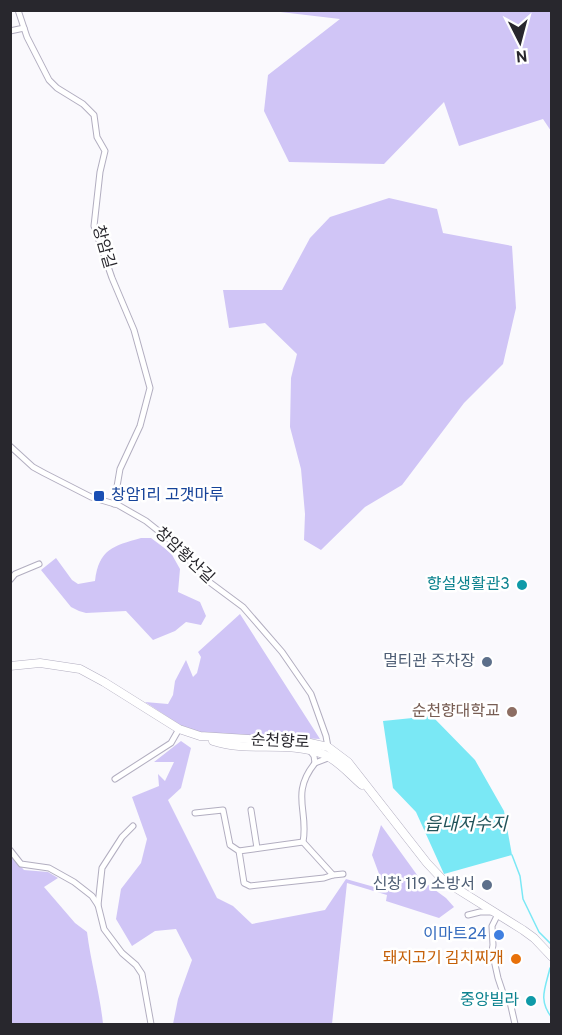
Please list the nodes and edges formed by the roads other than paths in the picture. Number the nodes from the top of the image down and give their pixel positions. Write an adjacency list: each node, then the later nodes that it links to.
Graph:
1 (18, 10): 2 (street, 창암길)
2 (24, 28): 3 (street); 5 (street, 창암길)
3 (10, 32)
4 (10, 446): 5 (street, 창암황산길)
5 (114, 504): 13 (street, 창암황산길)
6 (39, 564): 8 (street)
7 (10, 567): 8 (street)
8 (15, 574): 9 (street)
9 (10, 580)
10 (10, 666): 11 (main road, 순천향로)
11 (179, 729): 12 (main road, 순천향로); 17 (street)
12 (201, 736): 13 (main road, 순천향로); 14 (main road)
13 (328, 747): 18 (main road, 순천향로)
14 (304, 749): 15 (main road); 16 (street)
15 (333, 759): 16 (street); 18 (main road)
16 (315, 762): 22 (street)
17 (115, 779)
18 (372, 792): 29 (main road, 순천향로)
19 (251, 810): 23 (street)
20 (195, 813): 25 (street)
21 (133, 826): 28 (street)
22 (303, 842): 23 (street); 26 (street)
23 (256, 849): 25 (street)
24 (10, 850): 28 (street)
25 (239, 851): 26 (street)
26 (333, 874): 27 (street)
27 (343, 874)
28 (98, 905): 32 (street)
29 (496, 913): 30 (street); 31 (main road, 순천향로); 33 (street)
30 (468, 915)
31 (552, 957)
32 (151, 1024)
33 (515, 1024)

